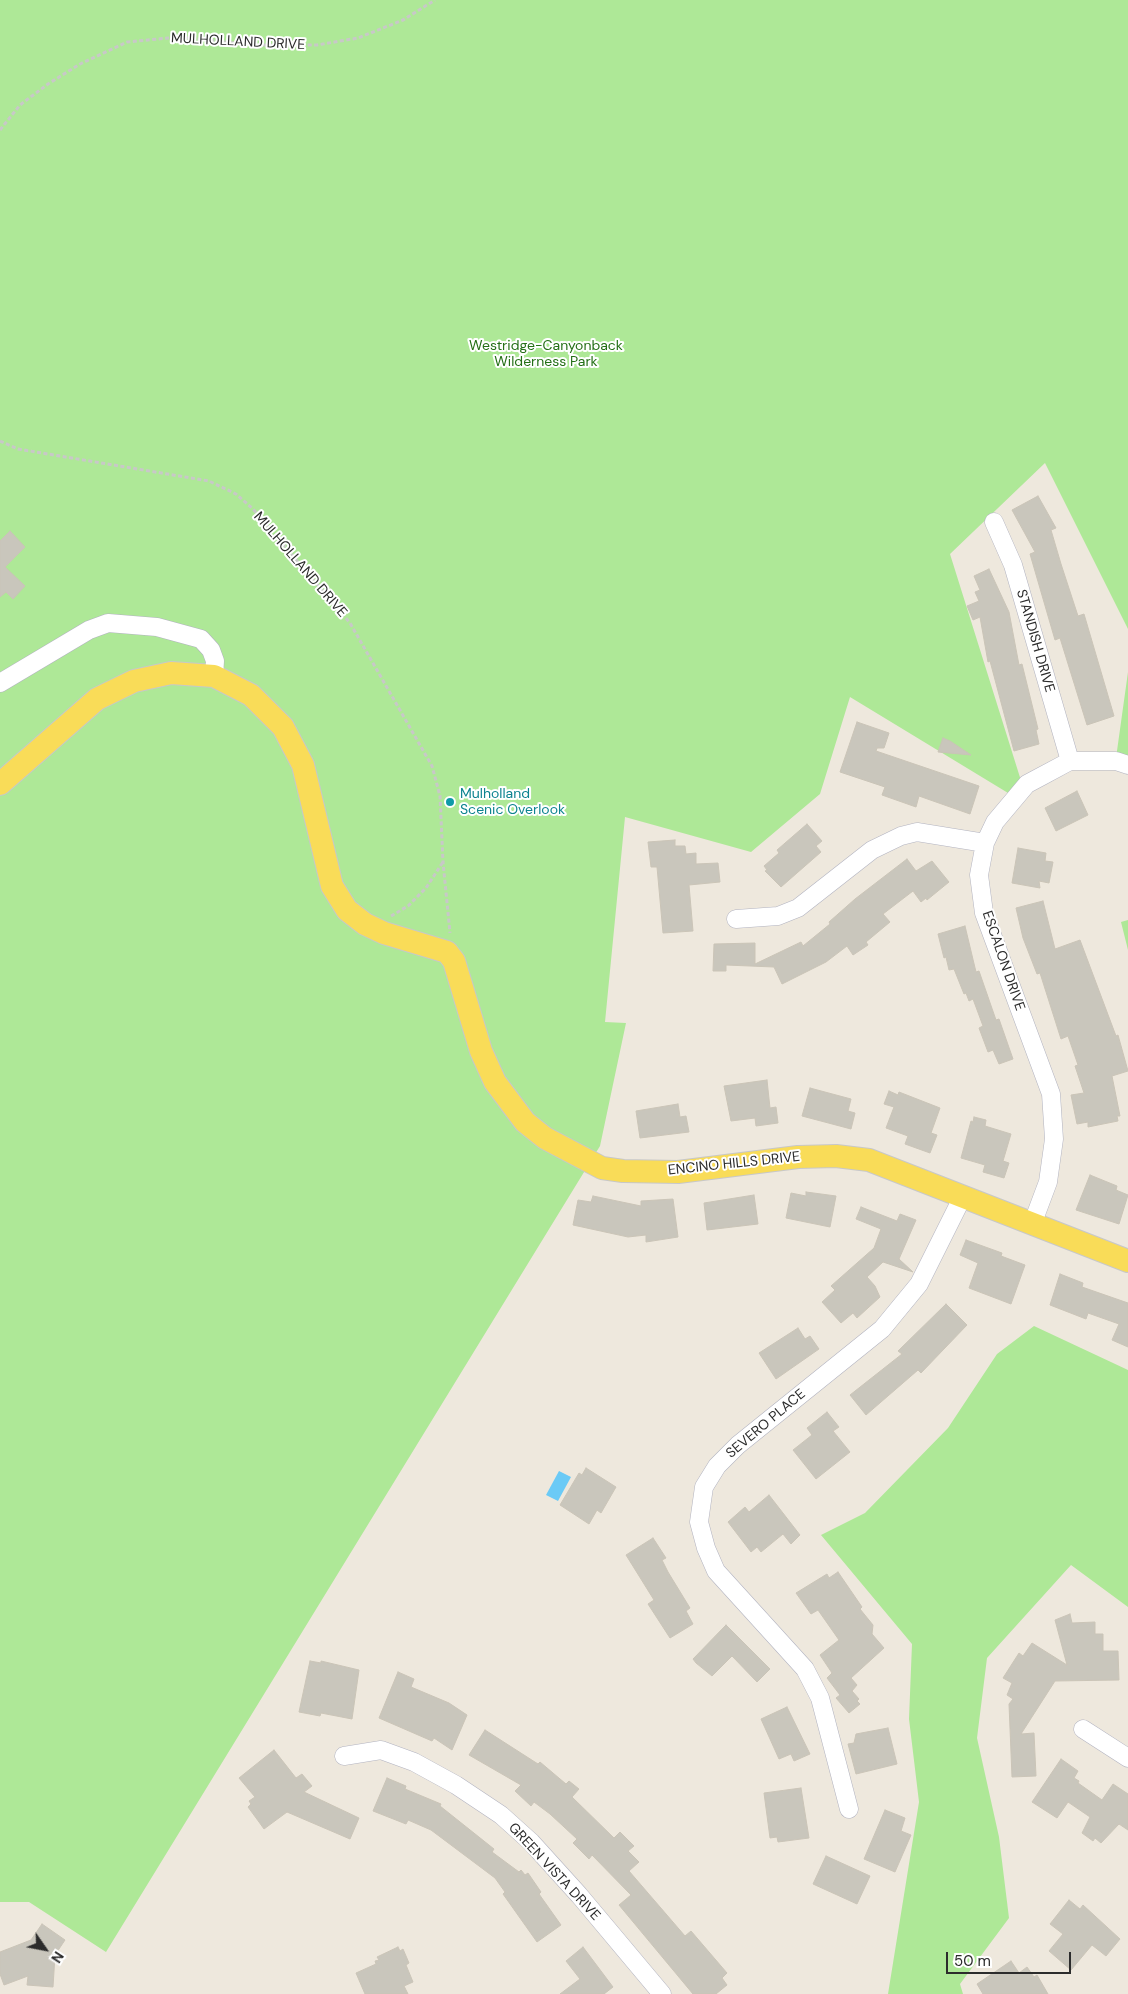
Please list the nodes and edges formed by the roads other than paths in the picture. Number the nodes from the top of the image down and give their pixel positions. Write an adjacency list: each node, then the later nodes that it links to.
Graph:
1 (994, 522): 4 (street, STANDISH DRIVE)
2 (214, 676): 3 (street); 6 (main road); 9 (main road, ENCINO HILLS DRIVE)
3 (0, 683)
4 (1070, 761): 5 (street, ESCALON DRIVE); 7 (street, ESCALON DRIVE)
5 (1128, 765)
6 (0, 784)
7 (985, 843): 8 (street); 10 (street, ESCALON DRIVE)
8 (736, 919)
9 (964, 1196): 10 (main road, ENCINO HILLS DRIVE); 15 (street, SEVERO PLACE)
10 (1033, 1222): 11 (main road, ENCINO HILLS DRIVE)
11 (1128, 1261)
12 (1083, 1729): 14 (street)
13 (344, 1756): 16 (street, GREEN VISTA DRIVE)
14 (1128, 1758)
15 (849, 1809)
16 (662, 1994)

